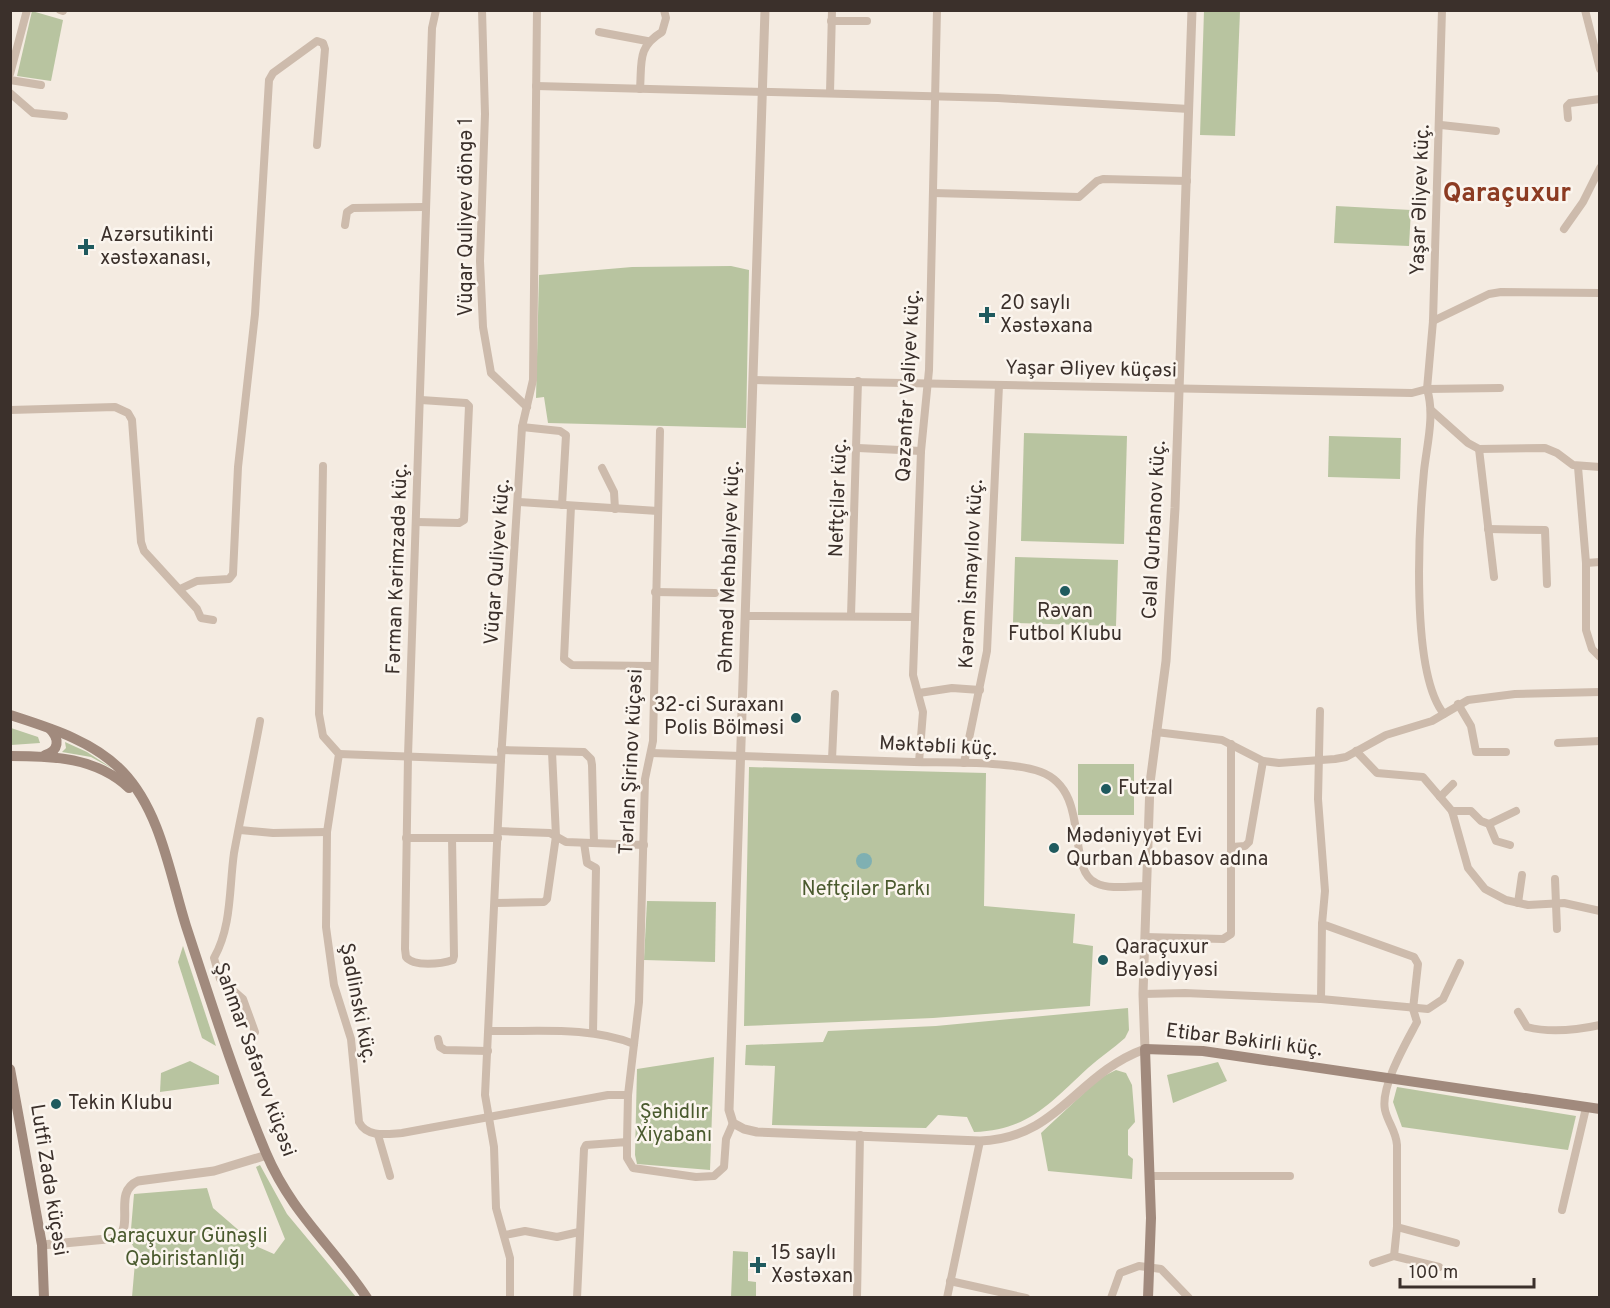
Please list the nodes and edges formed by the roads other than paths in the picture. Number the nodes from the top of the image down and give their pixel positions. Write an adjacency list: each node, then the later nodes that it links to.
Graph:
1 (27, 10): 17 (street)
2 (436, 10): 38 (street, Fərman Kərimzadə küç.)
3 (482, 10): 51 (street, Vüqar Quliyev döngə 1)
4 (537, 10): 22 (street, Vüqar Quliyev küç.)
5 (664, 10): 16 (street)
6 (765, 10): 24 (street, Əhməd Mehbalıyev küç.)
7 (832, 10): 12 (street)
8 (937, 10): 27 (street, Qəzənfər Vəliyev küç.)
9 (1192, 10): 29 (street, Cəlal Qurbanov küç.)
10 (1442, 10): 32 (street, Yaşar Əliyev küç.)
11 (1585, 10): 15 (street)
12 (831, 21): 13 (street); 26 (street)
13 (867, 21)
14 (598, 32): 16 (street)
15 (1595, 32): 18 (street)
16 (647, 41): 23 (street)
17 (13, 61): 19 (street)
18 (1599, 69)
19 (10, 74)
20 (10, 80): 21 (street)
21 (41, 85)
22 (536, 86): 23 (street); 51 (street, Vüqar Quliyev küç.)
23 (640, 89): 24 (street)
24 (763, 92): 26 (street); 43 (street, Əhməd Mehbalıyev küç.)
25 (10, 93): 30 (street)
26 (830, 93): 27 (street)
27 (935, 96): 29 (street); 37 (street, Qəzənfər Vəliyev küç.)
28 (1599, 99): 31 (street)
29 (1189, 109): 36 (street, Cəlal Qurbanov küç.)
30 (64, 116)
31 (1568, 118)
32 (1441, 125): 33 (street); 42 (street, Yaşar Əliyev küç.)
33 (1496, 131)
34 (317, 145): 74 (street)
35 (1599, 168): 40 (street)
36 (1187, 181): 37 (street); 48 (street, Cəlal Qurbanov küç.)
37 (933, 193): 45 (street, Qəzənfər Vəliyev küç.)
38 (424, 207): 39 (street); 50 (street, Fərman Kərimzadə küç.)
39 (345, 225)
40 (1564, 229)
41 (1599, 293): 42 (street)
42 (1433, 321): 49 (street, Yaşar Əliyev küç.)
43 (754, 380): 44 (street, Yaşar Əliyev küçəsi); 77 (street, Əhməd Mehbalıyev küç.)
44 (858, 381): 45 (street, Yaşar Əliyev küçəsi); 56 (street, Neftçilər küç.)
45 (928, 383): 46 (street, Yaşar Əliyev küçəsi); 58 (street, Qəzənfər Vəliyev küç.)
46 (999, 385): 48 (street, Yaşar Əliyev küçəsi); 83 (street, Kərəm İsmayılov küç.)
47 (1500, 388): 49 (street, Yaşar Əliyev küçəsi)
48 (1179, 389): 49 (street, Yaşar Əliyev küçəsi); 93 (street, Cəlal Qurbanov küç.)
49 (1427, 389): 53 (street, Yaşar Əliyev küç.)
50 (421, 400): 68 (street, Fərman Kərimzadə küç.); 68 (street)
51 (527, 407): 54 (street, Vüqar Quliyev küç.)
52 (10, 410): 74 (street)
53 (1431, 410): 57 (street); 89 (street, Yaşar Əliyev küç.)
54 (522, 427): 63 (street, Vüqar Quliyev küç.); 64 (street)
55 (660, 431): 67 (street, Tərlan Şirinov küçəsi)
56 (858, 448): 58 (street); 78 (street, Neftçilər küç.)
57 (1479, 449): 60 (street); 69 (street)
58 (921, 451): 79 (street, Qəzənfər Vəliyev küç.)
59 (323, 466): 102 (street)
60 (1578, 467): 61 (street); 71 (street)
61 (1599, 467)
62 (602, 468): 66 (street)
63 (519, 502): 64 (street); 97 (street, Vüqar Quliyev küç.)
64 (562, 505): 65 (street)
65 (571, 506): 66 (street); 82 (street)
66 (615, 508): 67 (street)
67 (658, 511): 75 (street, Tərlan Şirinov küçəsi)
68 (417, 522): 105 (street, Fərman Kərimzadə küç.)
69 (1488, 529): 72 (street); 73 (street)
70 (1599, 562): 71 (street)
71 (1586, 563): 81 (street)
72 (1494, 577)
73 (1547, 584)
74 (180, 589): 80 (street)
75 (655, 592): 76 (street); 82 (street, Tərlan Şirinov küçəsi)
76 (715, 593)
77 (747, 616): 78 (street); 106 (street, Əhməd Mehbalıyev küç.)
78 (851, 616): 79 (street)
79 (915, 617): 85 (street, Qəzənfər Vəliyev küç.)
80 (213, 620)
81 (1599, 657)
82 (653, 666): 101 (street, Tərlan Şirinov küçəsi)
83 (980, 690): 85 (street); 112 (street, Kərəm İsmayılov küç.)
84 (1599, 692): 87 (street)
85 (919, 693): 111 (street, Qəzənfər Vəliyev küç.)
86 (835, 694): 107 (street)
87 (1458, 704): 89 (street); 100 (street)
88 (1320, 711): 109 (street)
89 (1443, 714): 98 (street)
90 (10, 715): 92 (main road)
91 (260, 721): 119 (street)
92 (50, 729): 104 (main road); 115 (main road)
93 (1156, 732): 96 (street); 132 (street, Cəlal Qurbanov küç.)
94 (1599, 741): 95 (street)
95 (1558, 743)
96 (1231, 744): 110 (street); 129 (street)
97 (501, 750): 99 (street); 108 (street, Vüqar Quliyev küç.)
98 (1356, 751): 109 (street); 114 (street)
99 (552, 752): 122 (street); 126 (street)
100 (1506, 752)
101 (651, 753): 106 (street, Məktəbli küç.); 127 (street, Tərlan Şirinov küçəsi)
102 (339, 754): 105 (street); 120 (street, Şadlinski küç.)
103 (10, 756): 104 (main road)
104 (42, 756): 115 (main road)
105 (408, 756): 108 (street); 123 (street, Fərman Kərimzadə küç.)
106 (742, 756): 107 (street, Məktəbli küç.); 162 (street, Əhməd Mehbalıyev küç.)
107 (832, 759): 111 (street, Məktəbli küç.)
108 (501, 760): 121 (street, Vüqar Quliyev küç.)
109 (1319, 760): 110 (street); 137 (street)
110 (1263, 761): 129 (street)
111 (919, 762): 112 (street, Məktəbli küç.)
112 (964, 763): 132 (street, Məktəbli küç.)
113 (1453, 784): 114 (street)
114 (1440, 797): 116 (street)
115 (148, 809): 142 (main road, Şahmar Səfərov küçəsi)
116 (1452, 811): 118 (street); 135 (street)
117 (1516, 811): 118 (street)
118 (1489, 824): 128 (street)
119 (240, 830): 120 (street); 141 (street)
120 (327, 832): 163 (street, Şadlinski küç.)
121 (498, 835): 122 (street); 124 (street); 134 (street, Vüqar Quliyev küç.)
122 (556, 836): 125 (street); 134 (street)
123 (406, 838): 124 (street); 124 (street, Fərman Kərimzadə küç.)
124 (452, 838)
125 (584, 843): 126 (street); 150 (street)
126 (594, 843): 127 (street)
127 (644, 845): 152 (street, Tərlan Şirinov küçəsi)
128 (1510, 845)
129 (1232, 847): 139 (street)
130 (1522, 875): 135 (street)
131 (1555, 879): 133 (street)
132 (1146, 886): 139 (street, Cəlal Qurbanov küç.)
133 (1554, 902): 135 (street); 136 (street); 138 (street)
134 (495, 903): 148 (street, Vüqar Quliyev küç.)
135 (1518, 903)
136 (1599, 911)
137 (1322, 924): 144 (street); 145 (street)
138 (1557, 929)
139 (1145, 938): 143 (street, Cəlal Qurbanov küç.)
140 (1460, 963): 145 (street)
141 (217, 969): 142 (street); 149 (street)
142 (202, 973): 167 (main road, Şahmar Səfərov küçəsi)
143 (1143, 994): 144 (street); 153 (street, Cəlal Qurbanov küç.)
144 (1321, 999): 145 (street)
145 (1413, 1009): 156 (street)
146 (1518, 1012): 147 (street)
147 (1599, 1025)
148 (489, 1031): 150 (street); 154 (street, Vüqar Quliyev küç.)
149 (255, 1032)
150 (593, 1033): 152 (street)
151 (438, 1039): 154 (street)
152 (634, 1044): 158 (street, Tərlan Şirinov küçəsi)
153 (1145, 1049): 156 (main road, Etibar Bəkirli küç.); 165 (street, Etibar Bəkirli küç.); 169 (main road)
154 (488, 1051): 161 (street, Vüqar Quliyev küç.)
155 (10, 1070): 157 (main road, Lutfi Zadə küçəsi)
156 (1391, 1078): 159 (main road, Etibar Bəkirli küç.); 172 (street)
157 (13, 1093): 176 (main road, Lutfi Zadə küçəsi)
158 (628, 1095): 161 (street); 166 (street)
159 (1586, 1107): 160 (main road, Etibar Bəkirli küç.); 171 (street)
160 (1599, 1110)
161 (488, 1116): 163 (street); 174 (street)
162 (733, 1123): 164 (street, Etibar Bəkirli küç.); 166 (street)
163 (378, 1135): 168 (street)
164 (860, 1135): 165 (street, Etibar Bəkirli küç.); 186 (street)
165 (980, 1141): 181 (street)
166 (627, 1142): 173 (street)
167 (267, 1155): 176 (street); 183 (main road, Şahmar Səfərov küçəsi)
168 (390, 1176)
169 (1150, 1176): 170 (street); 179 (main road)
170 (1290, 1176)
171 (1562, 1210)
172 (1397, 1227): 175 (street); 177 (street)
173 (579, 1232): 174 (street); 185 (street)
174 (505, 1235): 184 (street)
175 (1456, 1243)
176 (42, 1245): 182 (main road, Lutfi Zadə küçəsi)
177 (1394, 1256): 178 (street); 180 (street)
178 (1373, 1263)
179 (1149, 1267): 189 (street); 190 (main road); 191 (street)
180 (1439, 1267)
181 (950, 1281): 187 (street); 188 (street)
182 (44, 1298)
183 (367, 1298)
184 (510, 1298)
185 (577, 1298)
186 (857, 1298)
187 (947, 1298)
188 (1026, 1298)
189 (1111, 1298)
190 (1148, 1298)
191 (1189, 1298)

